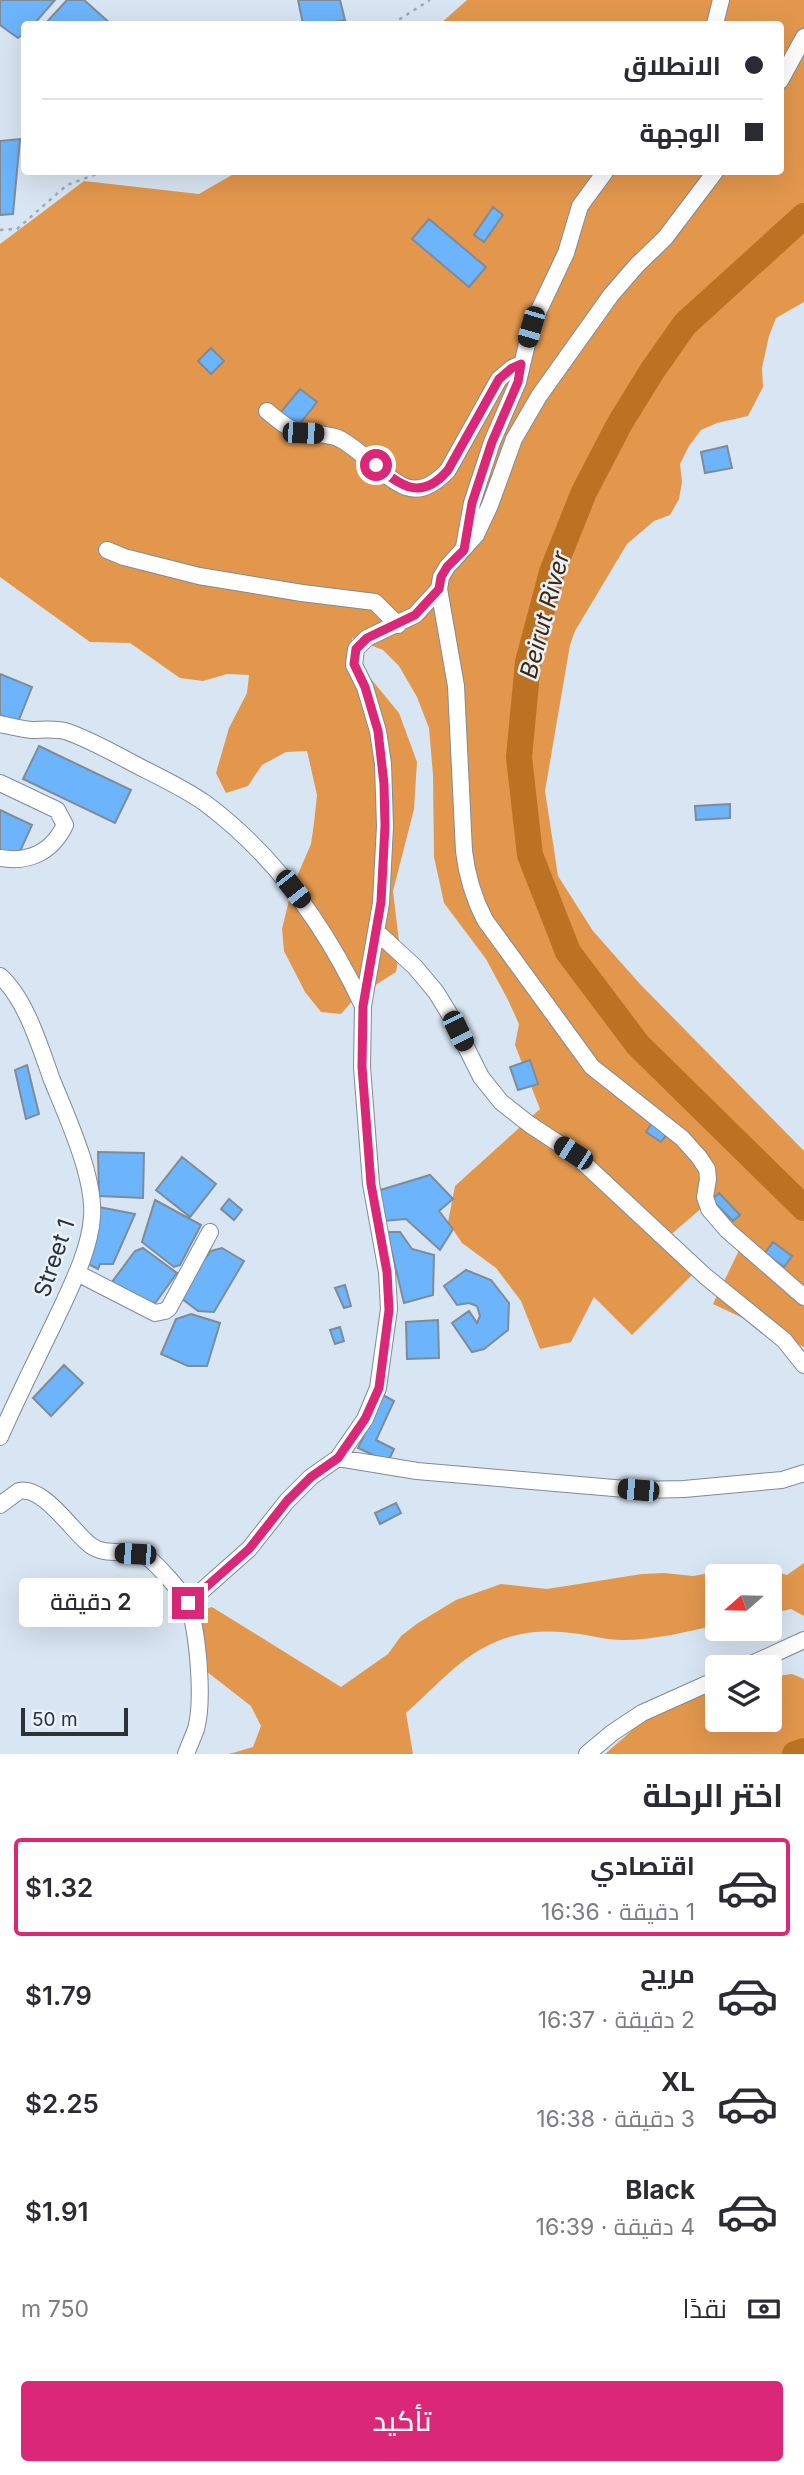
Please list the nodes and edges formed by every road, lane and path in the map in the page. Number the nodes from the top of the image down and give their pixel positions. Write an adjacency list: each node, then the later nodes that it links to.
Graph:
1 (430, 0): 3 (path)
2 (721, 0): 4 (street)
3 (397, 21)
4 (716, 21)
5 (804, 37): 6 (street)
6 (784, 74)
7 (94, 175): 10 (path)
8 (603, 175): 11 (street)
9 (713, 175): 14 (street)
10 (0, 230)
11 (521, 364): 12 (street); 14 (street)
12 (267, 411)
13 (107, 550): 16 (street)
14 (464, 550): 15 (street)
15 (439, 589): 16 (street); 25 (street)
16 (398, 625): 20 (street)
17 (0, 724): 22 (street)
18 (0, 783): 19 (street)
19 (0, 858)
20 (377, 932): 22 (street); 26 (street)
21 (0, 976): 24 (street, Street 1)
22 (363, 1006): 28 (street)
23 (210, 1232): 24 (street)
24 (77, 1273): 27 (street, Street 1)
25 (804, 1297)
26 (804, 1365)
27 (0, 1437)
28 (338, 1458): 29 (street); 31 (street)
29 (804, 1473)
30 (0, 1505): 31 (street)
31 (188, 1603): 35 (street)
32 (804, 1640): 33 (street)
33 (771, 1655)
34 (705, 1685): 36 (street)
35 (186, 1754)
36 (587, 1754)

